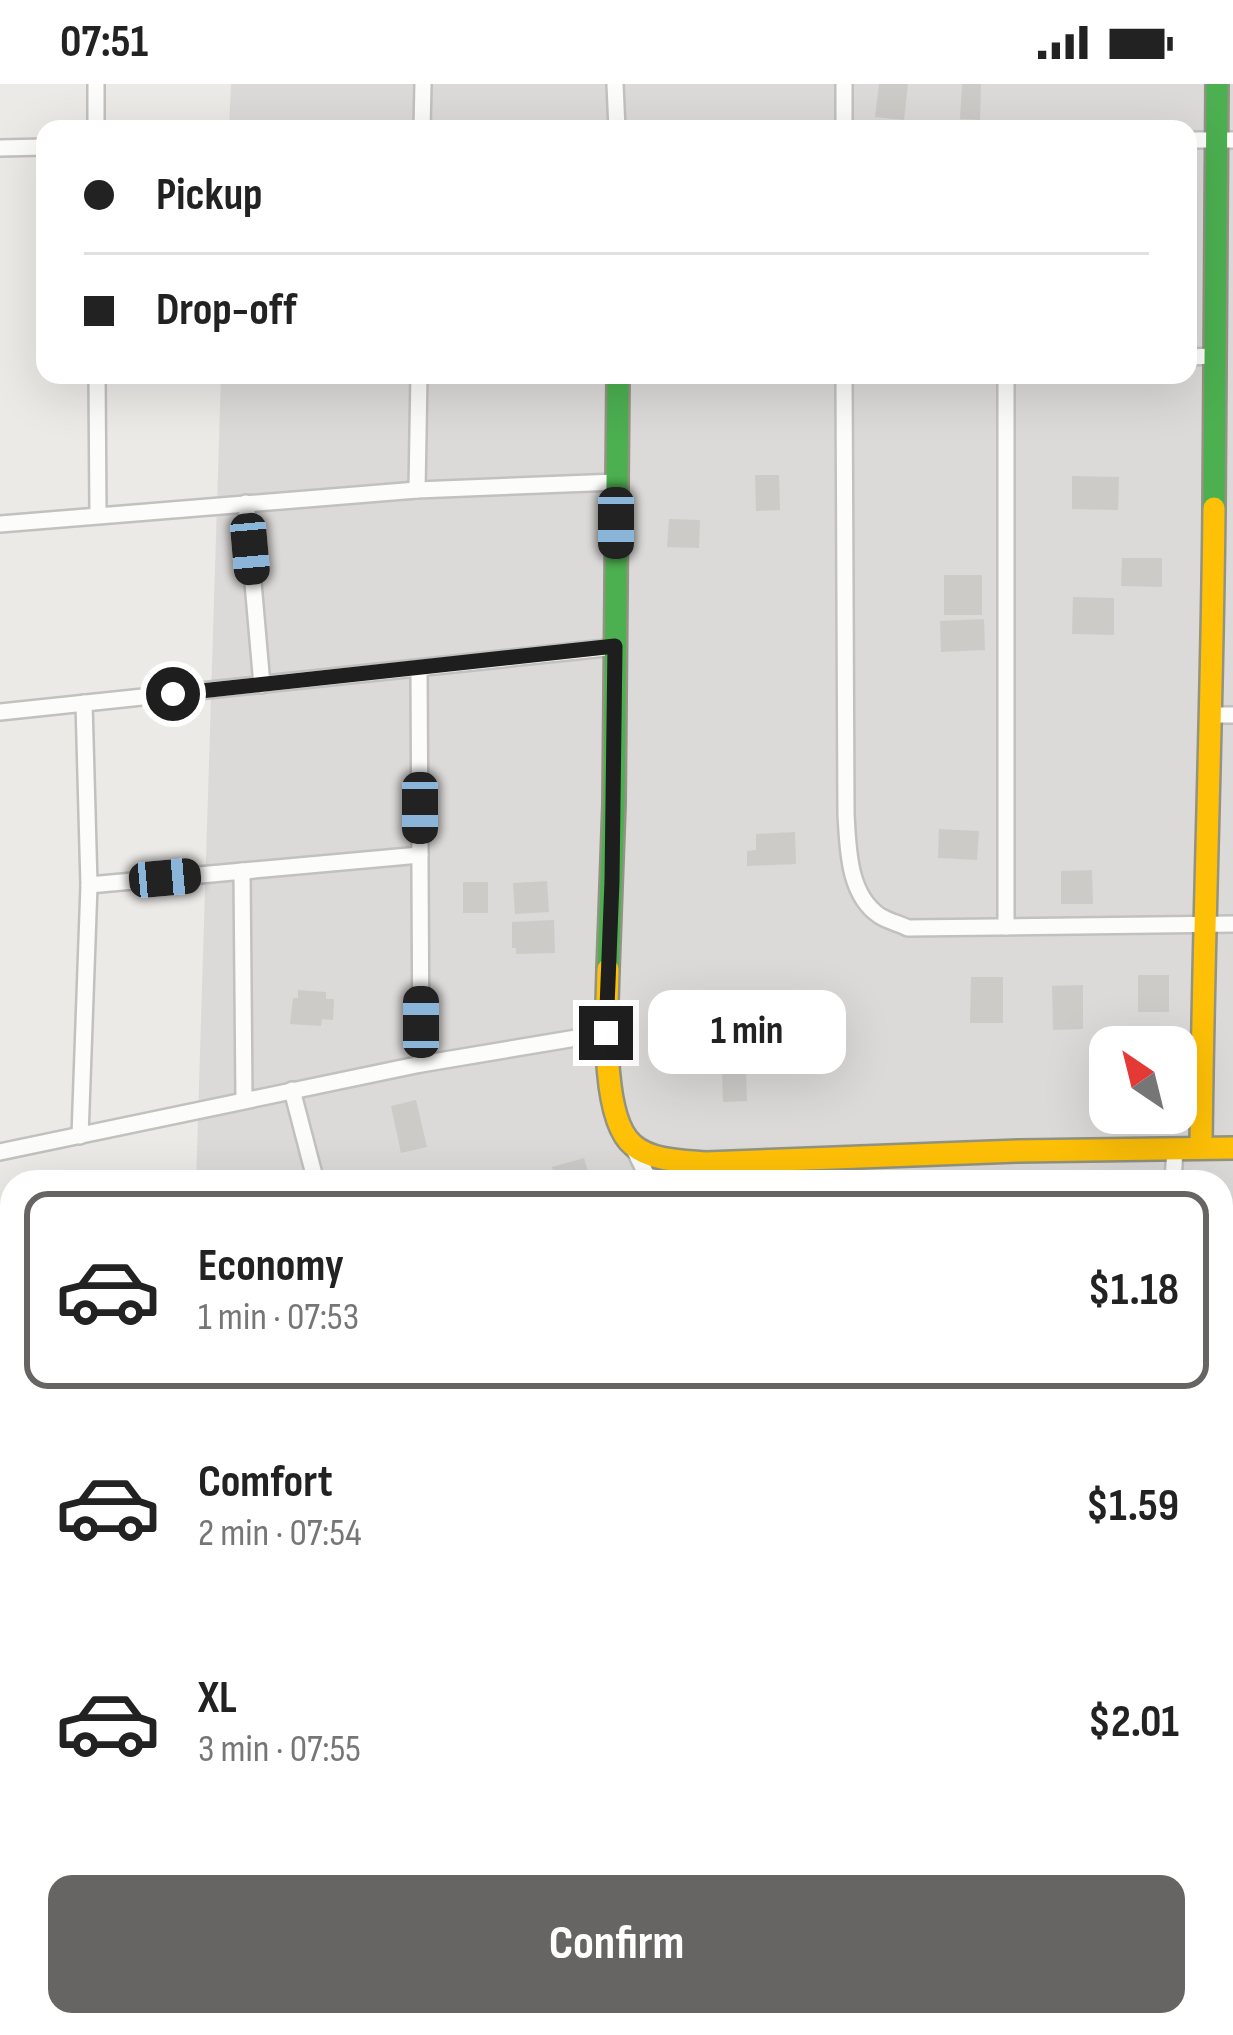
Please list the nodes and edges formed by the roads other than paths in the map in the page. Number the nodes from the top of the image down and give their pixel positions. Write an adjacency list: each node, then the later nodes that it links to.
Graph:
1 (95, 84): 6 (street)
2 (423, 84): 7 (street)
3 (615, 84): 8 (street)
4 (844, 84): 9 (street)
5 (1217, 84): 10 (street)
6 (96, 120)
7 (422, 120)
8 (617, 120)
9 (844, 120)
10 (1225, 140): 13 (street)
11 (36, 147): 12 (street)
12 (0, 148)
13 (1214, 356): 14 (street); 30 (street)
14 (1197, 357)
15 (97, 384): 23 (street)
16 (419, 384): 21 (street)
17 (618, 384): 20 (street)
18 (844, 384): 36 (street)
19 (1006, 384): 36 (street)
20 (616, 482): 21 (street); 25 (street)
21 (417, 490): 22 (street)
22 (245, 503): 23 (street); 27 (street)
23 (98, 514): 24 (street)
24 (0, 524)
25 (615, 646): 26 (street); 37 (street)
26 (419, 668): 27 (street); 31 (street)
27 (262, 685): 28 (street)
28 (84, 703): 29 (street); 33 (street)
29 (0, 712)
30 (1222, 715): 35 (street)
31 (420, 855): 32 (street); 38 (street)
32 (242, 871): 33 (street); 40 (street)
33 (89, 885): 41 (street)
34 (1233, 924): 35 (street)
35 (1203, 925): 36 (street); 44 (street)
36 (1006, 927)
37 (606, 1033): 38 (street); 42 (street)
38 (421, 1064): 39 (street)
39 (292, 1090): 40 (street); 47 (street)
40 (244, 1100): 41 (street)
41 (80, 1136): 46 (street)
42 (632, 1145): 43 (street); 48 (street)
43 (1175, 1148): 44 (street); 49 (street)
44 (1201, 1148): 45 (street)
45 (1233, 1148)
46 (0, 1152)
47 (313, 1170)
48 (644, 1170)
49 (1174, 1170)

